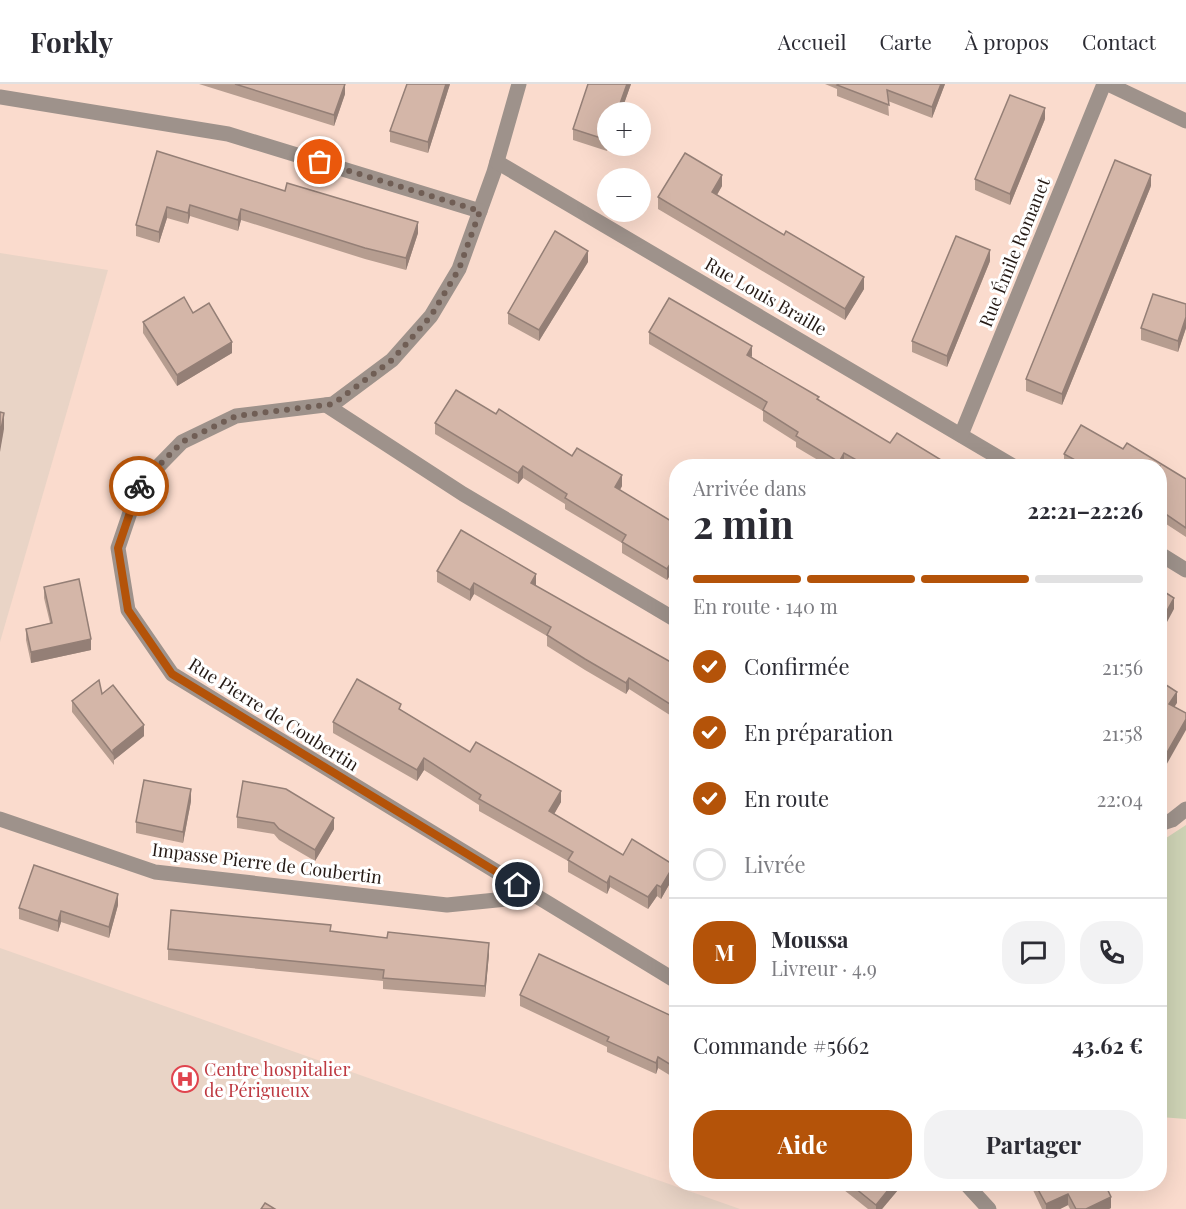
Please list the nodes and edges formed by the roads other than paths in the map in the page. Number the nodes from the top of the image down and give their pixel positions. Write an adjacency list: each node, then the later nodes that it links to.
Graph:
1 (519, 84): 5 (street, Rue Pierre de Coubertin)
2 (1106, 84): 4 (street); 8 (street, Rue Émile Romanet)
3 (0, 98): 6 (street)
4 (1186, 121)
5 (497, 162): 6 (street, Rue Pierre de Coubertin); 8 (street, Rue Louis Braille)
6 (480, 211): 7 (street, Rue Pierre de Coubertin)
7 (326, 405): 12 (street); 16 (street, Rue Pierre de Coubertin)
8 (961, 435): 9 (street, Rue Louis Braille)
9 (1001, 459)
10 (1167, 558): 11 (street)
11 (1186, 570)
12 (669, 616)
13 (1186, 809): 15 (street)
14 (0, 819): 16 (street, Impasse Pierre de Coubertin)
15 (1167, 822)
16 (536, 896): 17 (street, Rue Pierre de Coubertin)
17 (669, 977)
18 (972, 1191): 19 (street)
19 (989, 1209)

